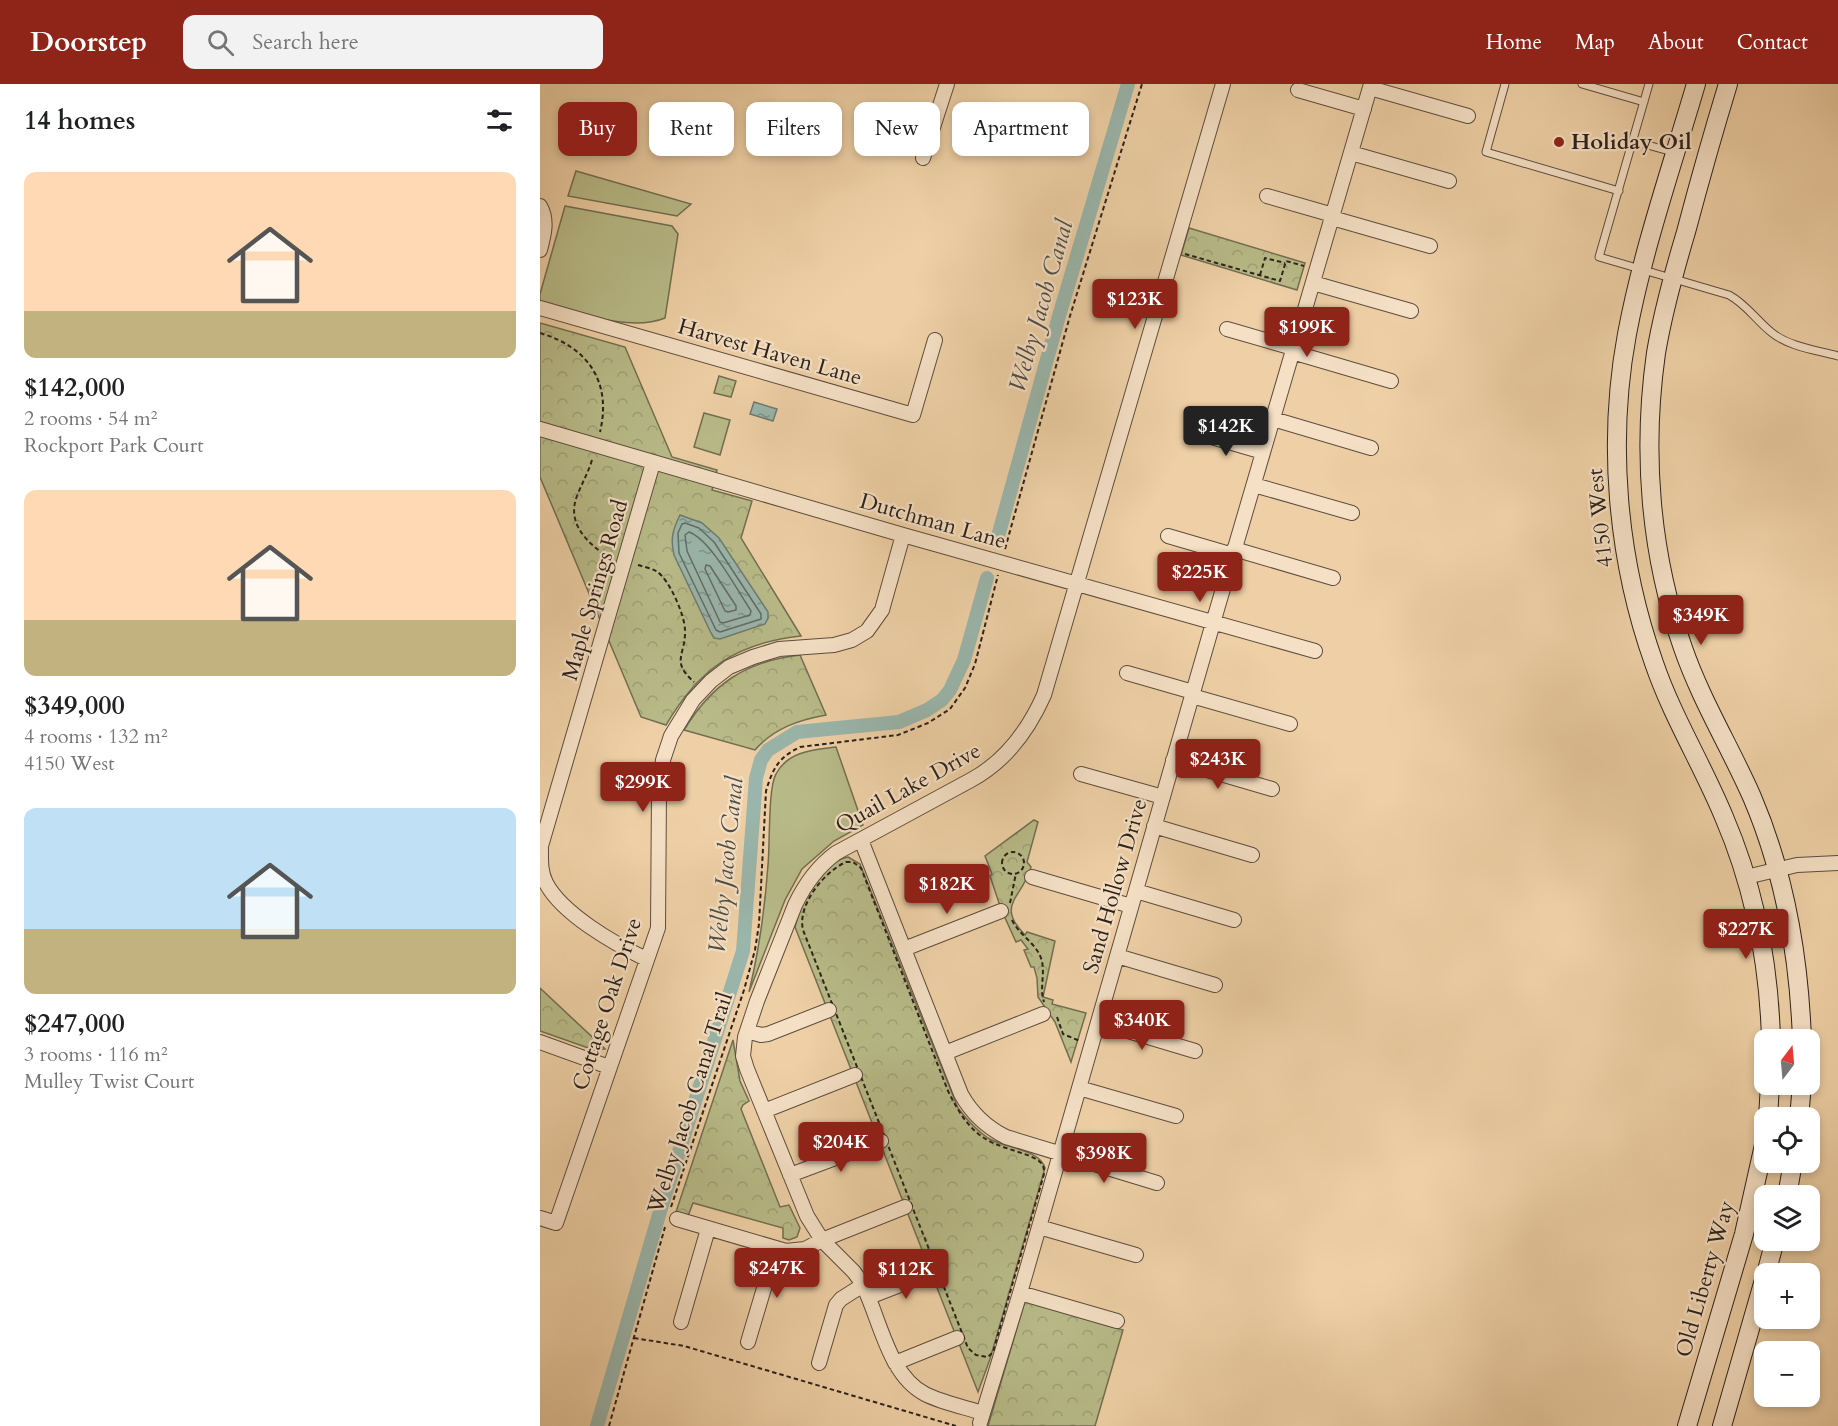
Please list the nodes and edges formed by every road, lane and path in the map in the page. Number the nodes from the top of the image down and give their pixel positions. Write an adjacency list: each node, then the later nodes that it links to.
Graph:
1 (946, 84): 17 (street)
2 (1142, 84): 53 (path, Welby Jacob Canal Trail)
3 (1223, 84): 25 (street, Quail Lake Drive)
4 (1505, 84): 19 (lane)
5 (1582, 84): 11 (lane)
6 (1649, 84): 11 (lane)
7 (1696, 84): 16 (street, 4150 West)
8 (1728, 84): 30 (street)
9 (1370, 86): 12 (street, Sand Hollow Drive); 13 (street)
10 (1298, 90): 12 (street)
11 (1644, 102): 14 (lane)
12 (1364, 109): 15 (street, Sand Hollow Drive)
13 (1468, 116)
14 (1633, 141): 16 (lane); 19 (lane)
15 (1351, 153): 18 (street); 22 (street, Sand Hollow Drive)
16 (1676, 153): 27 (street, 4150 West)
17 (923, 158)
18 (1449, 181)
19 (1618, 191): 27 (lane)
20 (1267, 196): 22 (street)
21 (540, 206): 24 (street)
22 (1332, 217): 23 (street); 29 (street, Sand Hollow Drive)
23 (1430, 246)
24 (540, 250)
25 (1174, 251): 28 (path); 56 (street, Quail Lake Drive)
26 (1285, 264): 28 (path); 28 (path); 29 (path)
27 (1642, 269): 30 (lane); 75 (street, 4150 West)
28 (1260, 275)
29 (1315, 276): 32 (street); 36 (street, Sand Hollow Drive)
30 (1673, 278): 37 (lane); 72 (street)
31 (540, 308): 35 (street, Harvest Haven Lane)
32 (1411, 312)
33 (1227, 329): 36 (street)
34 (540, 333): 41 (path)
35 (935, 340)
36 (1293, 350): 38 (street); 39 (street, Sand Hollow Drive)
37 (1838, 356)
38 (1391, 381)
39 (1273, 419): 43 (street); 44 (street, Sand Hollow Drive)
40 (540, 429): 46 (street, Dutchman Lane)
41 (600, 432)
42 (1198, 433): 44 (street)
43 (1371, 448)
44 (1263, 452): 47 (street, Sand Hollow Drive)
45 (592, 460): 52 (path)
46 (653, 463): 49 (street, Dutchman Lane); 82 (street, Maple Springs Road)
47 (1254, 485): 48 (street); 51 (street, Sand Hollow Drive)
48 (1352, 513)
49 (903, 535): 53 (street, Dutchman Lane); 82 (street, Cottage Oak Drive)
50 (1168, 536): 51 (street)
51 (1234, 552): 55 (street); 57 (street, Sand Hollow Drive)
52 (610, 558)
53 (1001, 563): 56 (street, Dutchman Lane); 106 (path, Welby Jacob Canal Trail)
54 (638, 565): 60 (path)
55 (1333, 578)
56 (1077, 584): 57 (street, Dutchman Lane); 68 (street, Quail Lake Drive)
57 (1213, 623): 58 (street, Dutchman Lane); 61 (street, Sand Hollow Drive)
58 (1315, 651)
59 (1127, 673): 61 (street)
60 (694, 682)
61 (1192, 694): 62 (street); 63 (street, Sand Hollow Drive)
62 (1290, 724)
63 (1173, 760): 65 (street); 66 (street, Sand Hollow Drive)
64 (1081, 774): 66 (street)
65 (1272, 789)
66 (1163, 797): 67 (street, Sand Hollow Drive)
67 (1154, 826): 69 (street); 76 (street, Sand Hollow Drive)
68 (861, 840): 80 (street); 89 (street, Quail Lake Drive)
69 (1252, 855)
70 (1838, 863): 72 (street)
71 (861, 868): 71 (path)
72 (1777, 869): 75 (street); 88 (street)
73 (1016, 873): 73 (path); 78 (path)
74 (1032, 877): 77 (street)
75 (1746, 877): 87 (street, 4150 West)
76 (1136, 891): 77 (street, Sand Hollow Drive); 79 (street)
77 (1131, 906): 81 (street, Sand Hollow Drive)
78 (1007, 913): 80 (street); 85 (path)
79 (1234, 920)
80 (904, 949): 93 (street)
81 (1117, 956): 83 (street); 86 (street, Sand Hollow Drive)
82 (646, 959): 94 (street, Cottage Oak Drive)
83 (1215, 985)
84 (829, 1010): 89 (street)
85 (1048, 1011): 91 (path); 93 (street)
86 (1098, 1022): 91 (street, Sand Hollow Drive); 92 (street)
87 (1770, 1029)
88 (1802, 1029)
89 (747, 1031): 97 (street, Quail Lake Drive)
90 (540, 1042): 94 (street)
91 (1092, 1044): 96 (street, Sand Hollow Drive)
92 (1195, 1051)
93 (945, 1053): 100 (street)
94 (609, 1067): 105 (street, Cottage Oak Drive)
95 (855, 1075): 97 (street)
96 (1079, 1088): 98 (street); 100 (street, Sand Hollow Drive)
97 (764, 1111): 102 (street, Quail Lake Drive)
98 (1176, 1116)
99 (881, 1141): 102 (street)
100 (1060, 1155): 103 (street); 107 (street, Sand Hollow Drive)
101 (1758, 1173): 127 (street, Old Liberty Way)
102 (790, 1175): 110 (street, Quail Lake Drive)
103 (1157, 1183)
104 (905, 1207): 110 (street)
105 (540, 1218)
106 (673, 1218): 109 (street)
107 (1039, 1227): 112 (street); 115 (street, Sand Hollow Drive)
108 (665, 1228): 119 (path, Welby Jacob Canal Trail)
109 (708, 1229): 111 (street); 118 (street)
110 (822, 1240): 111 (street); 114 (street, Quail Lake Drive)
111 (776, 1248): 121 (street)
112 (1136, 1256)
113 (931, 1273): 114 (street)
114 (866, 1291): 122 (street); 123 (street, Quail Lake Drive)
115 (1020, 1293): 117 (street); 124 (street, Sand Hollow Drive)
116 (1754, 1315): 128 (street)
117 (1117, 1321)
118 (681, 1322)
119 (634, 1338): 125 (path, Welby Jacob Canal Trail); 126 (path)
120 (957, 1338): 123 (street)
121 (748, 1342)
122 (819, 1363)
123 (895, 1363): 124 (street, Quail Lake Drive)
124 (982, 1418)
125 (609, 1426)
126 (956, 1426)
127 (1687, 1426)
128 (1722, 1426)

